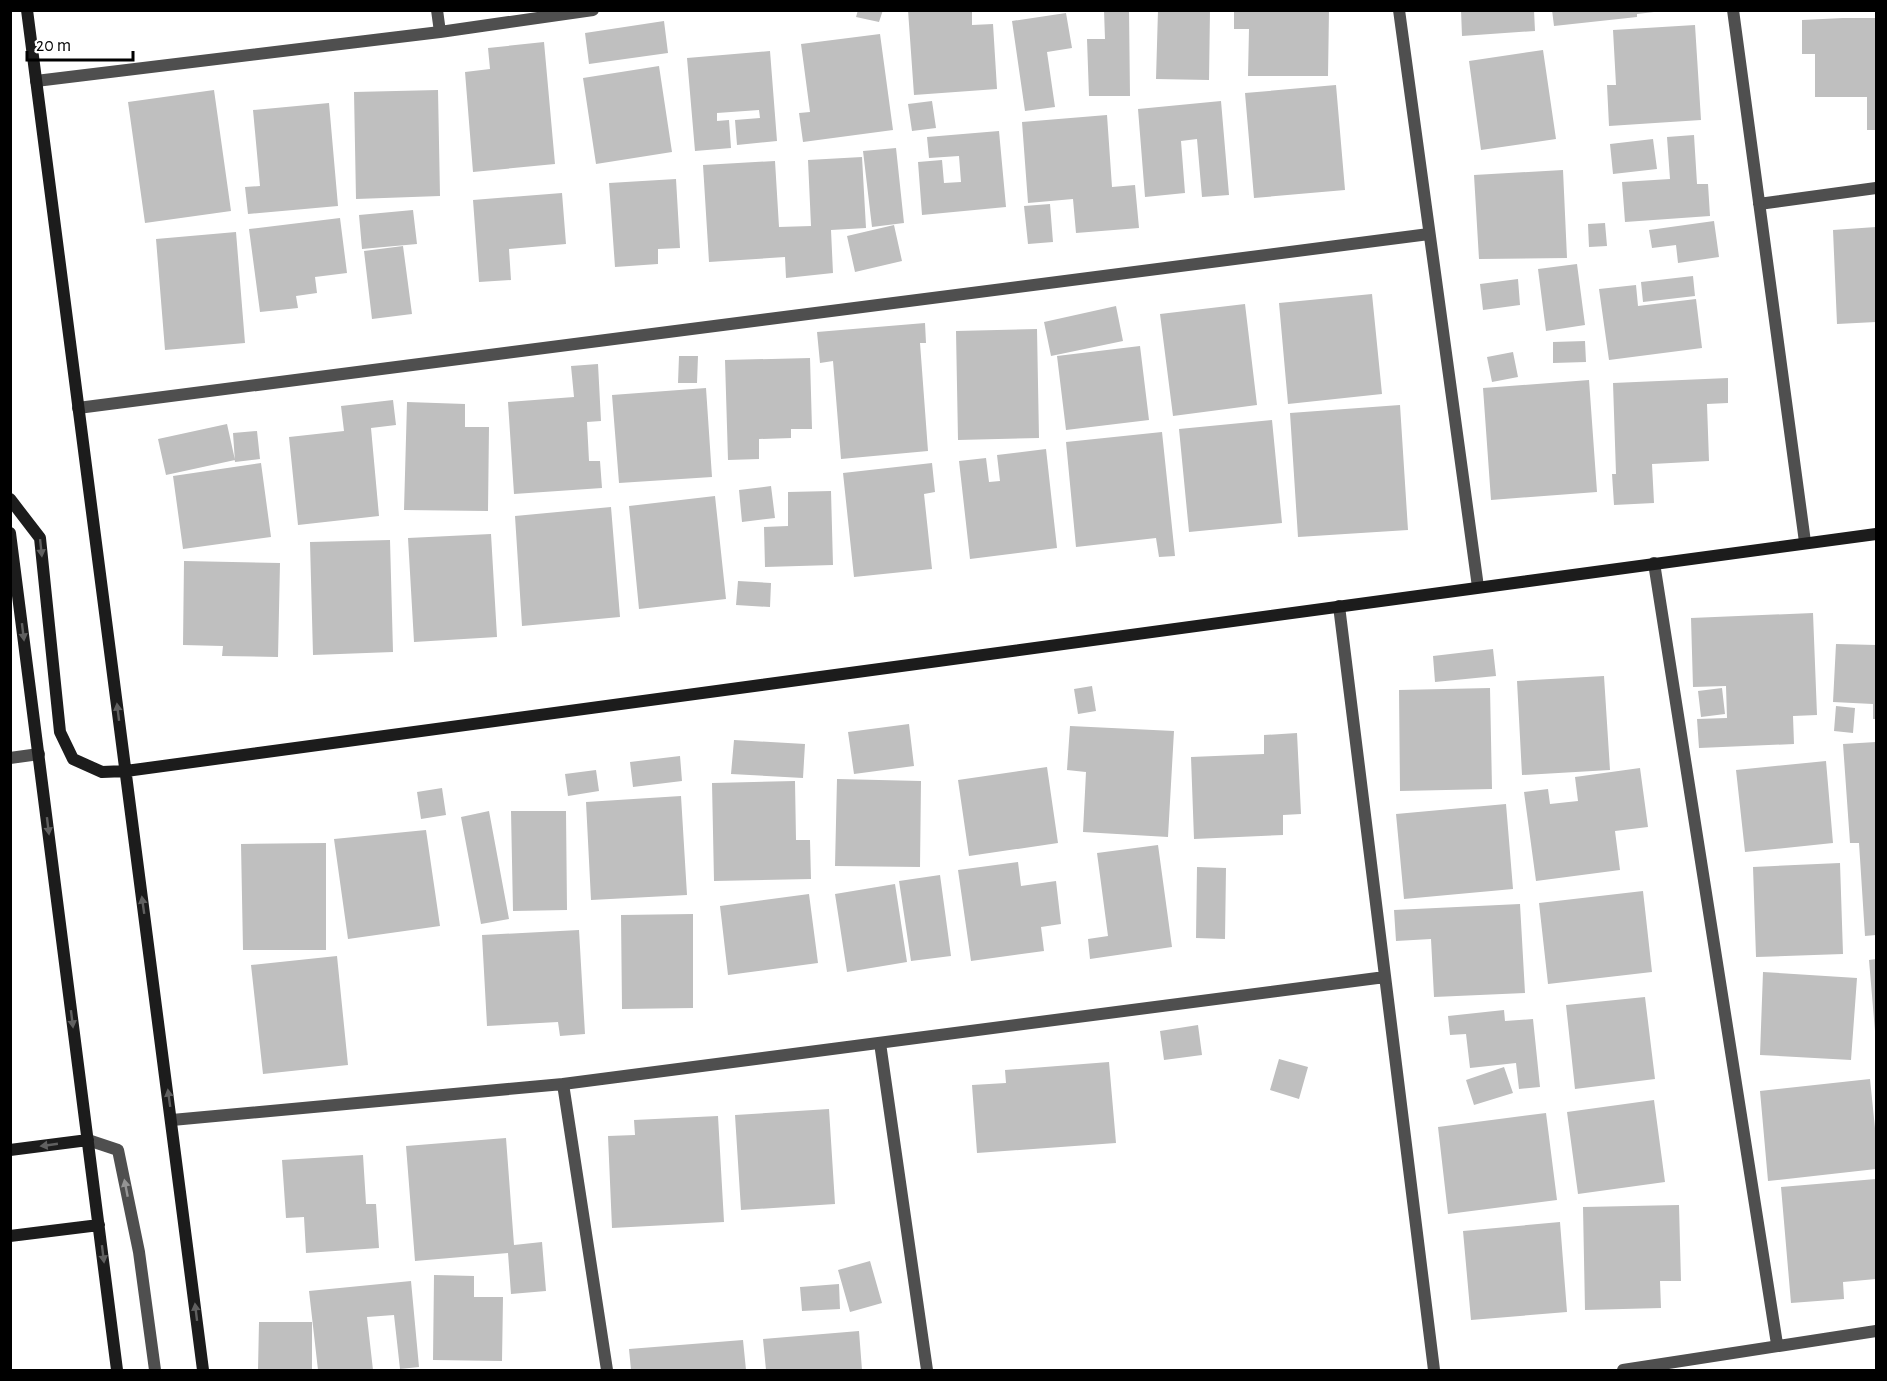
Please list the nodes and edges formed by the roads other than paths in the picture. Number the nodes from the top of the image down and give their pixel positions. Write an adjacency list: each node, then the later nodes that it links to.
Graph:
1 (27, 10): 7 (street)
2 (437, 10): 6 (street)
3 (593, 10): 6 (street)
4 (1399, 10): 10 (street)
5 (1733, 10): 9 (street)
6 (440, 32): 7 (street)
7 (36, 81): 11 (street)
8 (1876, 188): 9 (street)
9 (1759, 204): 15 (street)
10 (1430, 234): 11 (street); 17 (street)
11 (78, 408): 21 (street, one-way to 11)
12 (10, 499): 21 (street, one-way to 21)
13 (10, 533): 19 (street, one-way to 19)
14 (1876, 534): 15 (street)
15 (1805, 542): 16 (street)
16 (1654, 563): 17 (street); 31 (street)
17 (1478, 586): 18 (street)
18 (1339, 606): 21 (street); 22 (street)
19 (39, 754): 20 (street); 26 (street, one-way to 26)
20 (10, 758)
21 (126, 771): 25 (street, one-way to 21)
22 (1385, 977): 23 (street); 37 (street)
23 (880, 1043): 24 (street); 36 (street)
24 (563, 1084): 25 (street); 35 (street)
25 (172, 1120): 34 (street, one-way to 25)
26 (88, 1140): 27 (street, one-way to 27); 28 (street); 33 (street, one-way to 26)
27 (10, 1150)
28 (99, 1225): 29 (street); 32 (street, one-way to 32)
29 (10, 1236)
30 (1876, 1331): 31 (street)
31 (1778, 1344): 38 (street)
32 (117, 1371)
33 (155, 1371)
34 (203, 1371)
35 (607, 1371)
36 (927, 1371)
37 (1434, 1371)
38 (1623, 1371)

